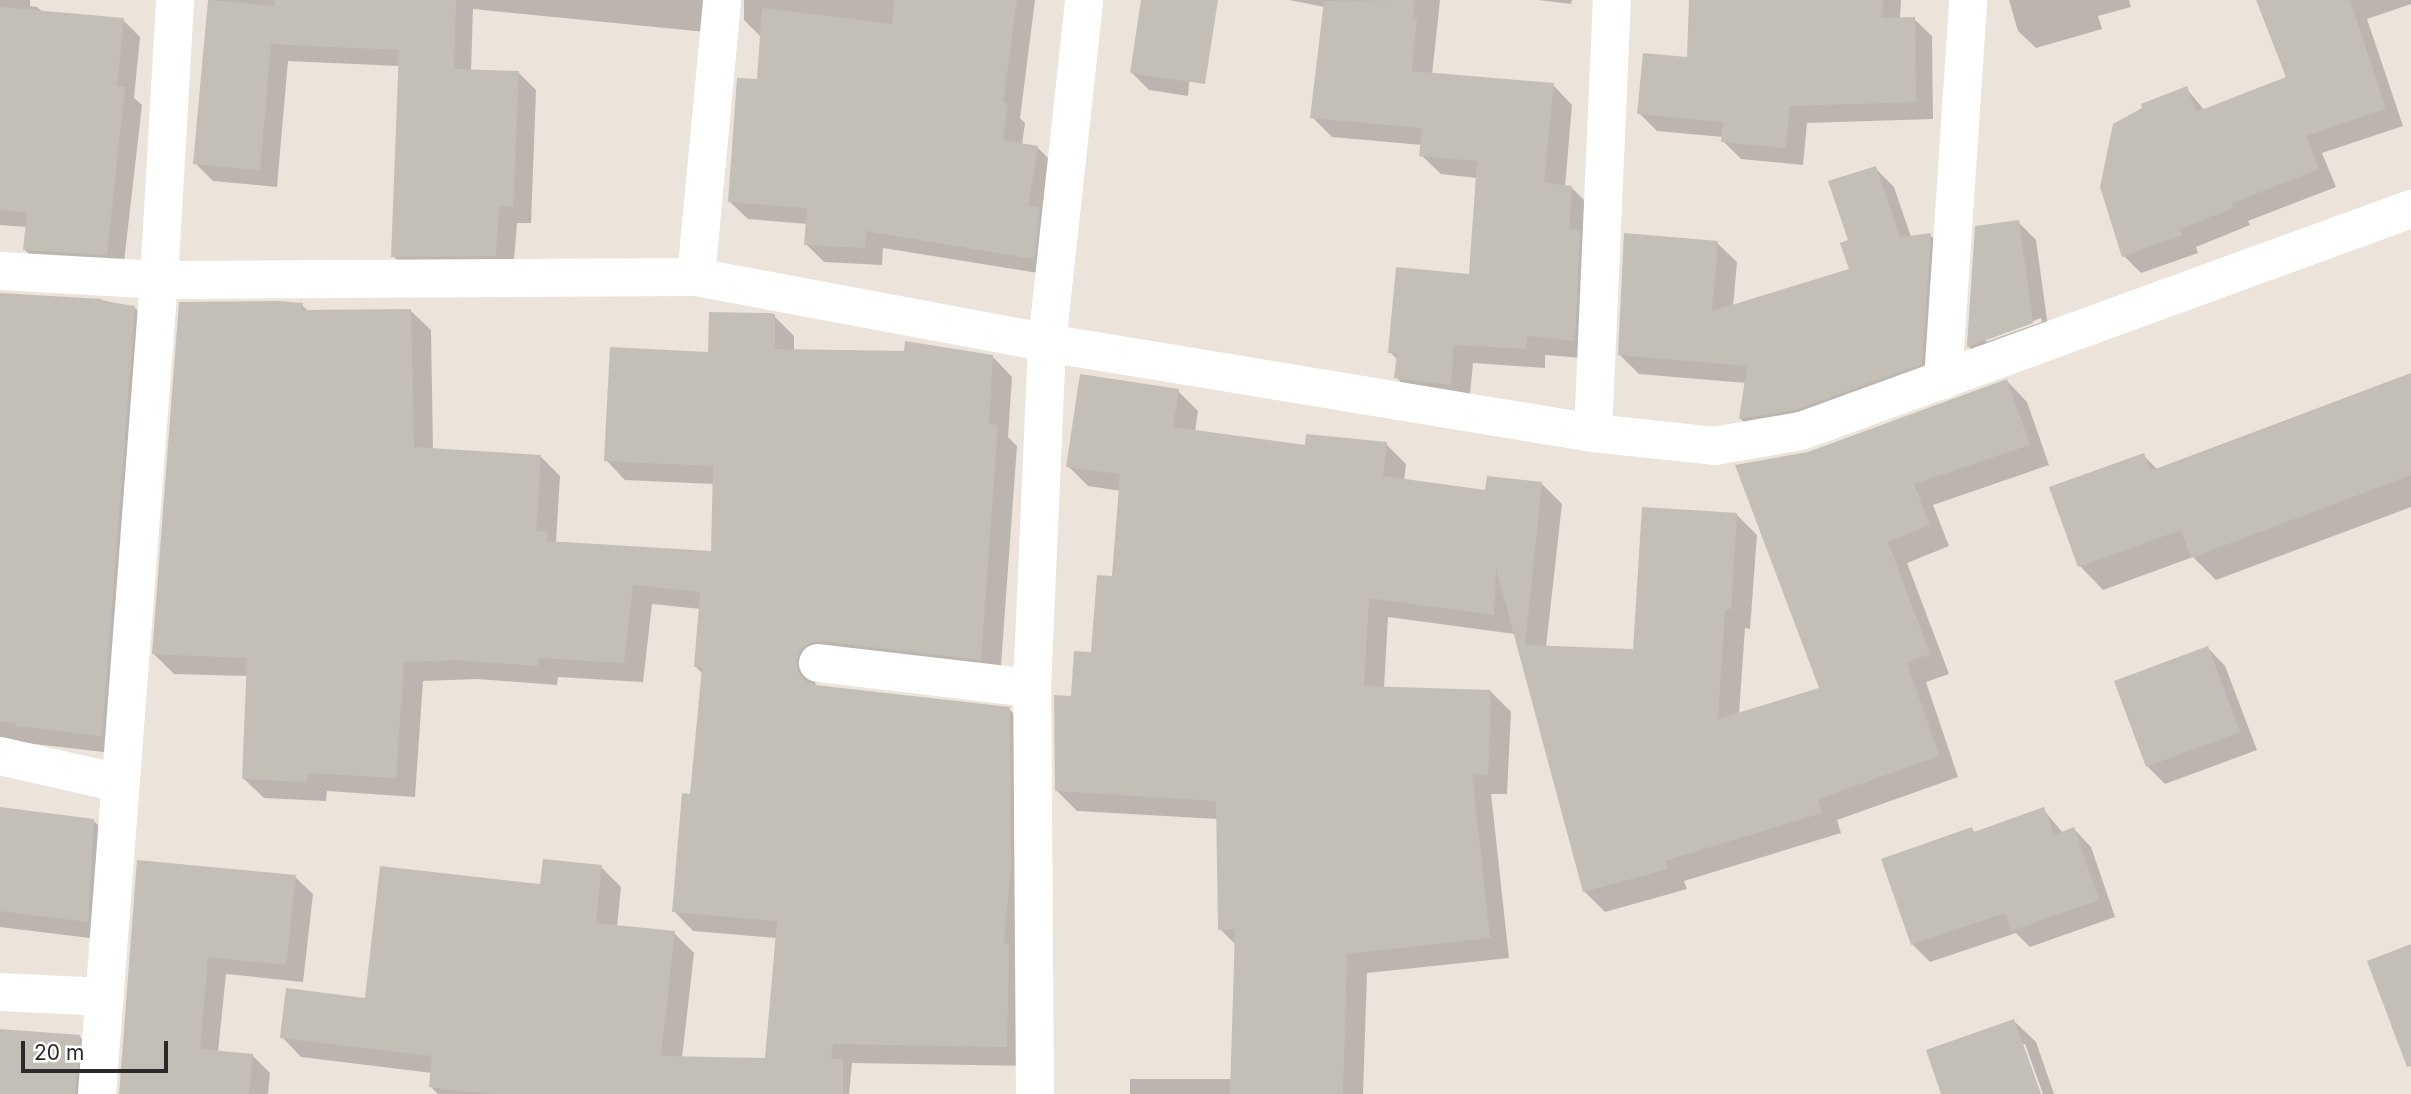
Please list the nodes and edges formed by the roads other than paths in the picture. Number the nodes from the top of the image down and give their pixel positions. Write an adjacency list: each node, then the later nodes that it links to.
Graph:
1 (722, 0): 8 (street)
2 (1084, 0): 10 (street)
3 (1612, 0): 12 (street)
4 (1968, 0): 11 (street)
5 (165, 1): 9 (street)
6 (2411, 209): 11 (street)
7 (0, 271): 9 (street)
8 (696, 277): 9 (street); 10 (street)
9 (159, 280): 16 (street)
10 (1047, 343): 12 (street); 14 (street)
11 (1943, 380): 12 (street)
12 (1593, 433)
13 (818, 663): 14 (street)
14 (1032, 688): 20 (street)
15 (0, 756): 16 (street)
16 (119, 783): 18 (street)
17 (0, 992): 18 (street)
18 (105, 997): 19 (street)
19 (97, 1094)
20 (1035, 1094)

